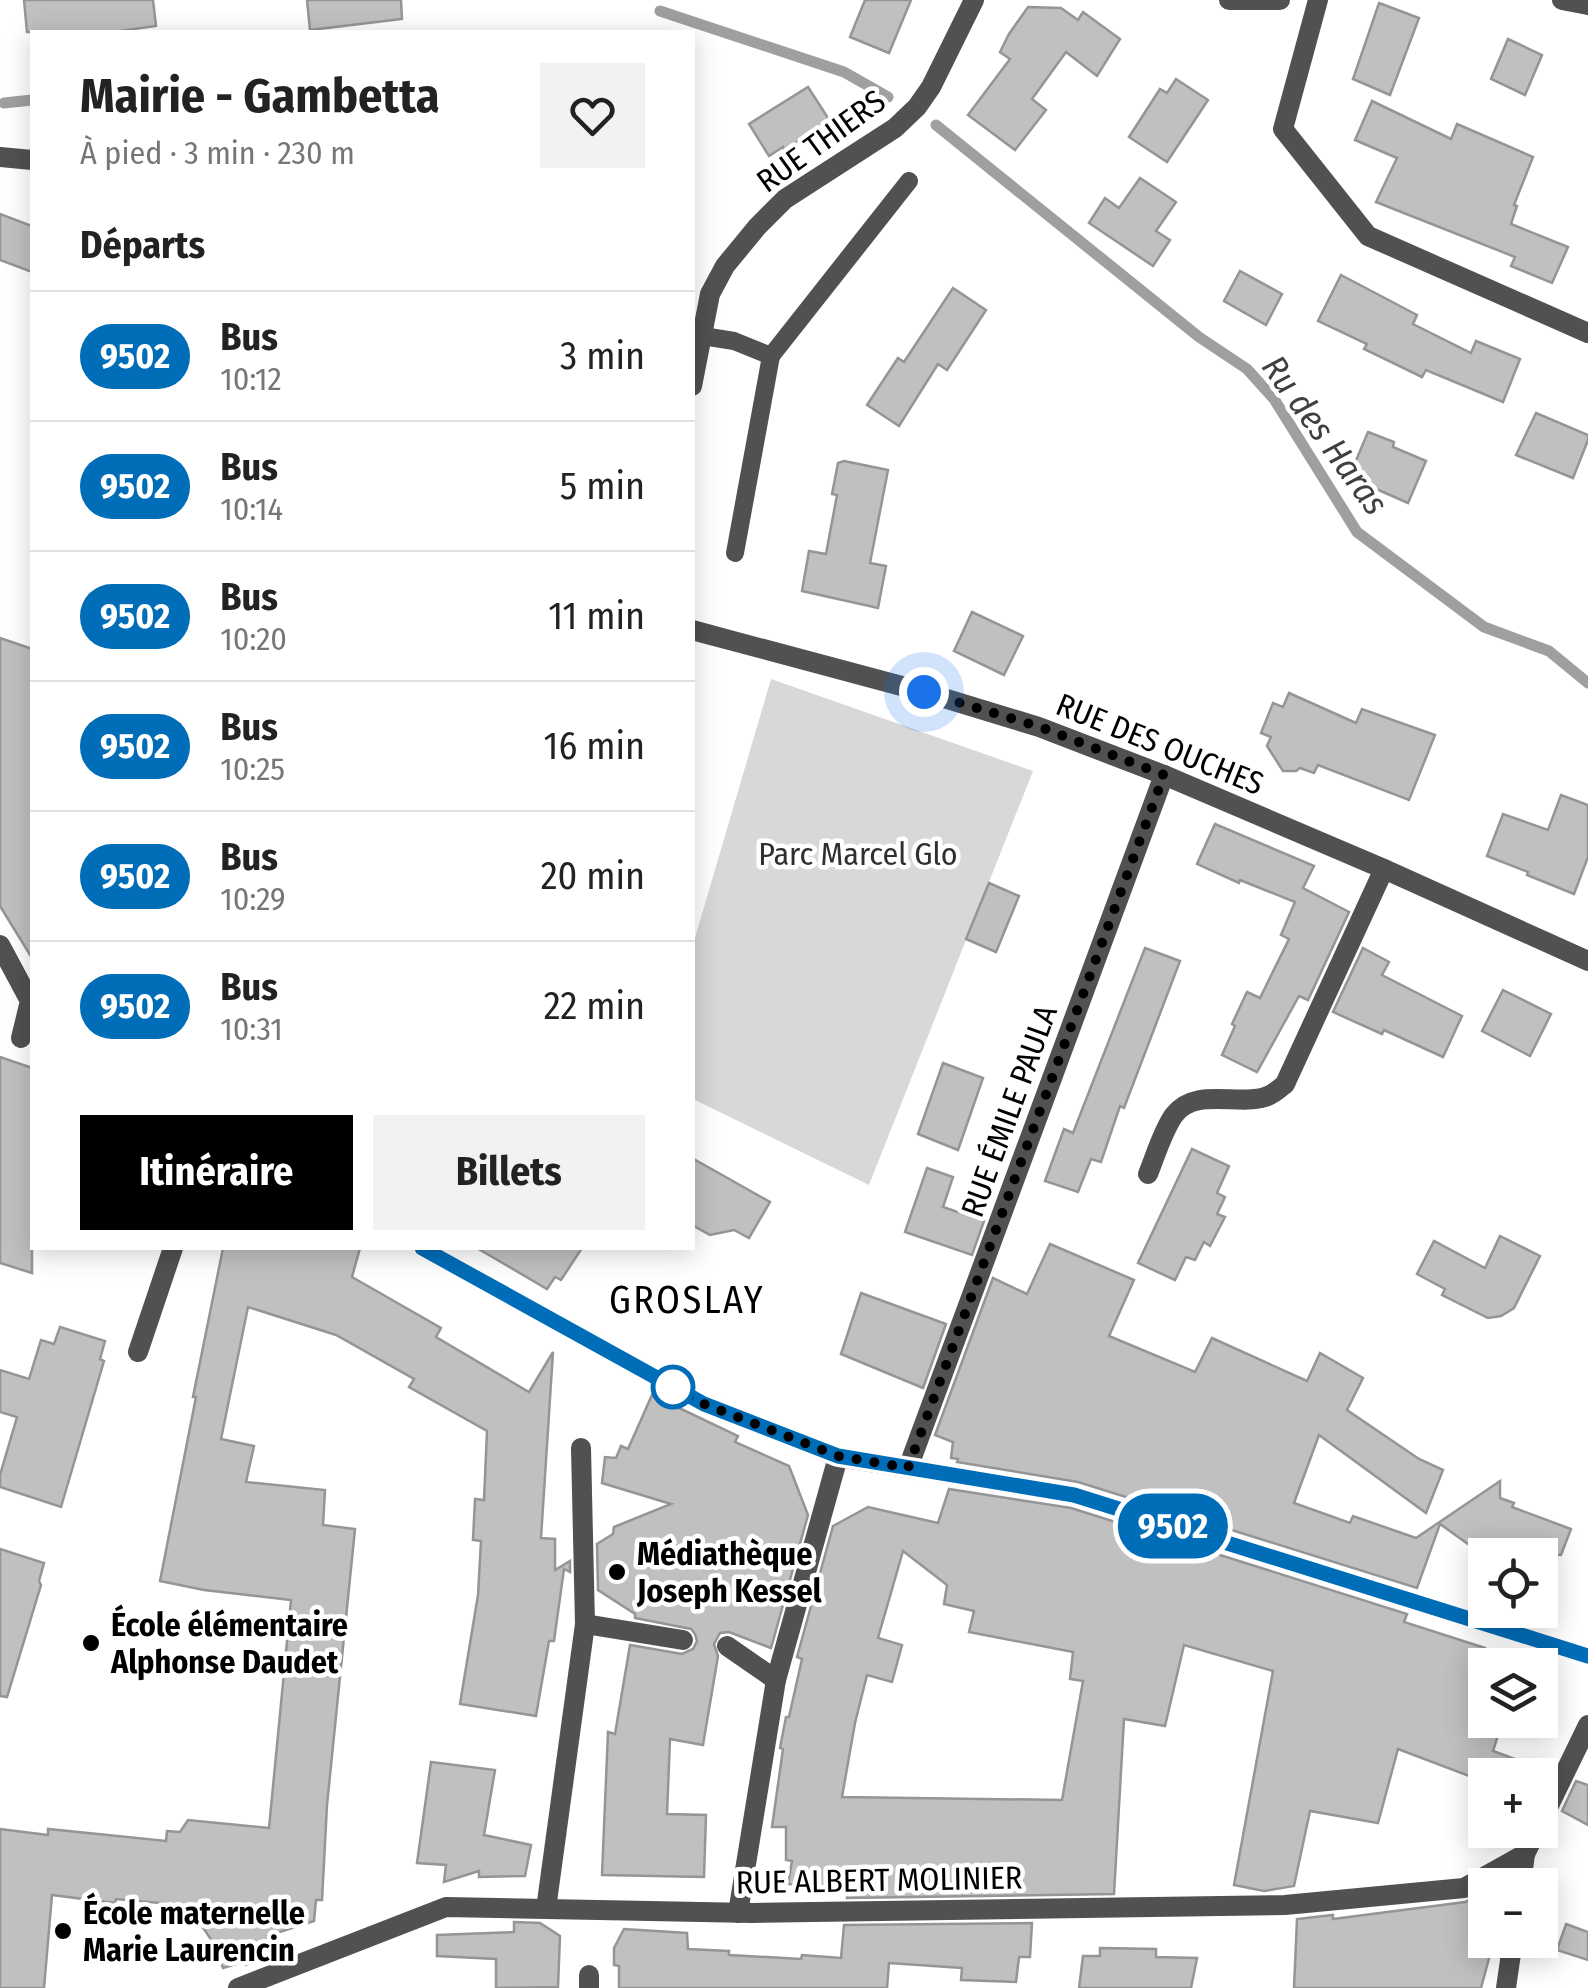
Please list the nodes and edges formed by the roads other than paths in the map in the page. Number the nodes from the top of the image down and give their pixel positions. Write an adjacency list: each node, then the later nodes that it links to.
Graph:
1 (974, 0): 11 (street, RUE THIERS)
2 (1229, 0): 3 (street)
3 (1280, 0)
4 (1318, 0): 10 (street)
5 (1562, 0): 6 (street)
6 (1588, 5)
7 (0, 157): 8 (street)
8 (30, 160)
9 (908, 181): 12 (lane)
10 (1588, 333)
11 (704, 336): 12 (lane); 13 (street, RUE THIERS)
12 (771, 356): 14 (lane)
13 (695, 374)
14 (735, 553)
15 (695, 631): 16 (street, RUE DES OUCHES)
16 (1164, 775): 17 (street, RUE DES OUCHES); 27 (street, RUE ÉMILE PAULA)
17 (1384, 868): 19 (street, RUE DES OUCHES); 21 (street)
18 (0, 945): 20 (street)
19 (1588, 961)
20 (18, 1040)
21 (1148, 1174)
22 (172, 1250): 24 (street)
23 (426, 1250): 26 (street)
24 (138, 1352)
25 (581, 1448): 28 (street)
26 (838, 1456): 27 (street); 32 (street)
27 (908, 1468): 31 (street)
28 (585, 1624): 29 (street); 38 (street)
29 (683, 1640)
30 (727, 1646): 32 (street)
31 (1588, 1656)
32 (776, 1680): 39 (street)
33 (1588, 1725): 34 (street)
34 (1558, 1787)
35 (1529, 1848): 36 (street)
36 (1526, 1854): 37 (street); 39 (street, RUE ALBERT MOLINIER)
37 (1524, 1868)
38 (546, 1908): 39 (street, RUE ALBERT MOLINIER); 41 (street, RUE ALBERT MOLINIER)
39 (738, 1913)
40 (1510, 1958): 42 (street)
41 (238, 1988)
42 (1506, 1988)

